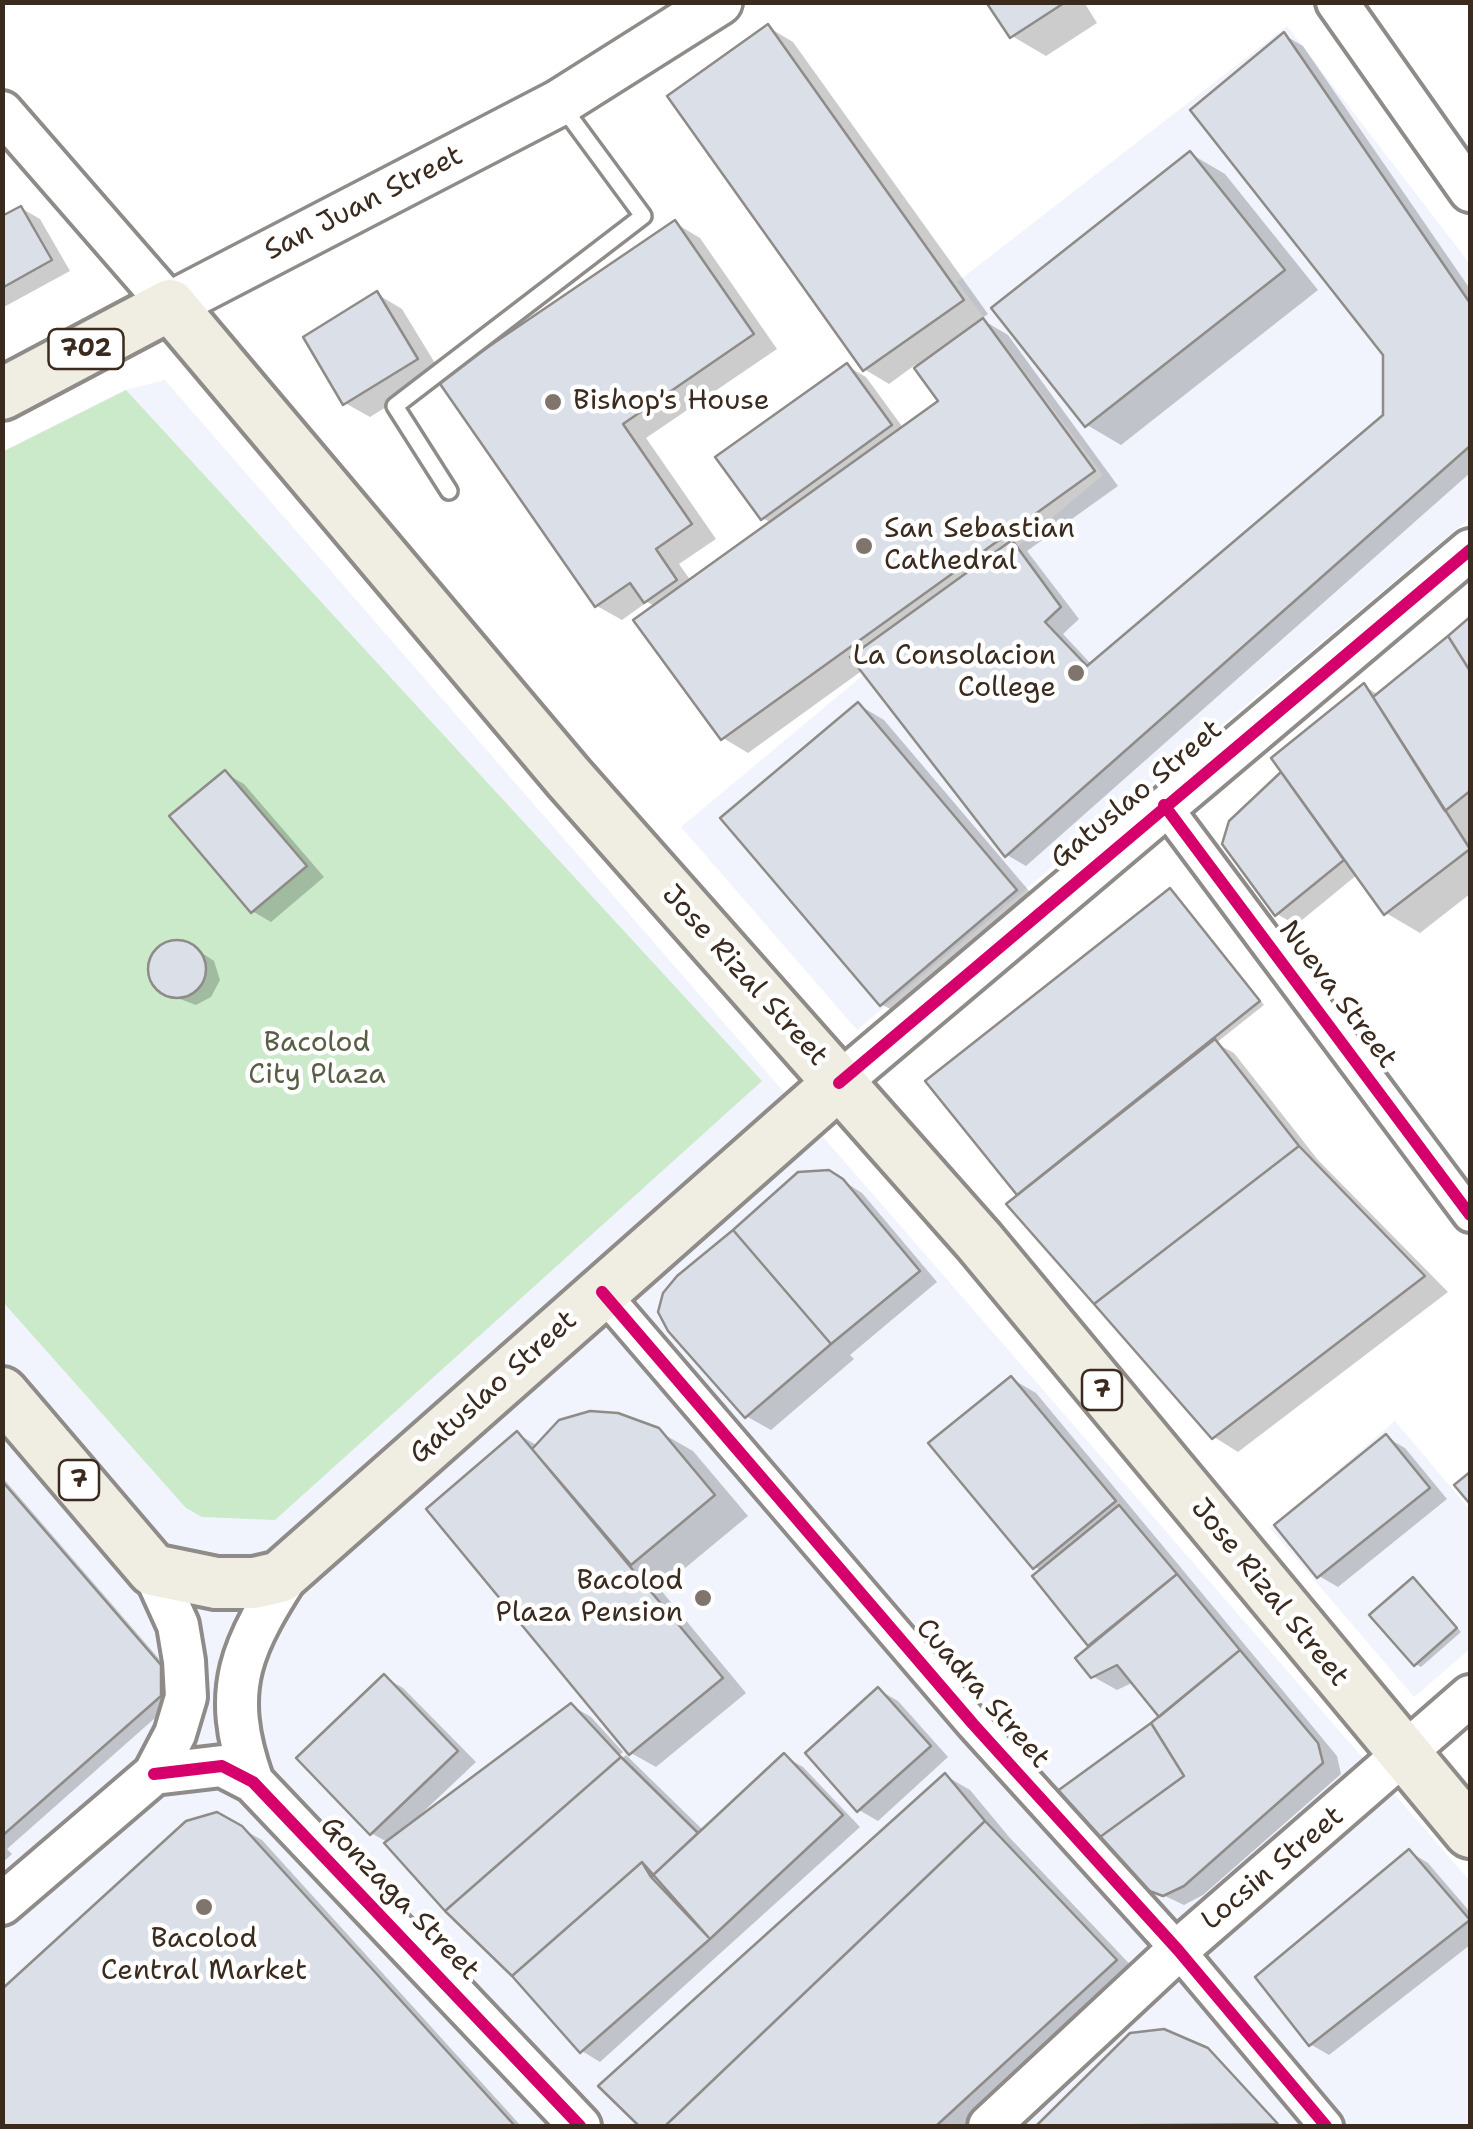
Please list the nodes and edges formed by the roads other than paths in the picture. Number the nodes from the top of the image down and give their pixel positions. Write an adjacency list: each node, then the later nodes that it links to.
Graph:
1 (719, 2): 3 (main road, San Juan Street / 702)
2 (1338, 2): 5 (street)
3 (560, 103): 6 (main road, San Juan Street / 702); 8 (lane)
4 (2, 112): 6 (street)
5 (1470, 191)
6 (170, 305): 7 (main road, San Juan Street / 702); 11 (main road, Jose Rizal Street)
7 (2, 394)
8 (448, 492)
9 (1470, 550): 10 (street, Gatuslao Street)
10 (1164, 805): 11 (street, Gatuslao Street); 12 (street, Nueva Street)
11 (840, 1082): 13 (main road, Gatuslao Street); 18 (main road, Jose Rizal Street / 7)
12 (1470, 1215)
13 (602, 1292): 15 (main road, Gatuslao Street); 23 (street, Cuadra Street)
14 (2, 1393): 16 (main road, 7)
15 (294, 1565): 16 (main road, Gatuslao Street); 20 (street, Gatuslao Street)
16 (153, 1570): 19 (street)
17 (1470, 1696): 18 (street, Locsin Street)
18 (1405, 1756): 21 (main road, Jose Rizal Street / 7); 23 (street, Locsin Street)
19 (154, 1774): 20 (street, Gonzaga Street); 22 (street)
20 (253, 1782): 24 (street, Gonzaga Street)
21 (1470, 1832)
22 (2, 1904)
23 (1178, 1950): 25 (street, Locsin Street); 26 (street, Cuadra Street)
24 (580, 2126)
25 (990, 2126)
26 (1326, 2126)

